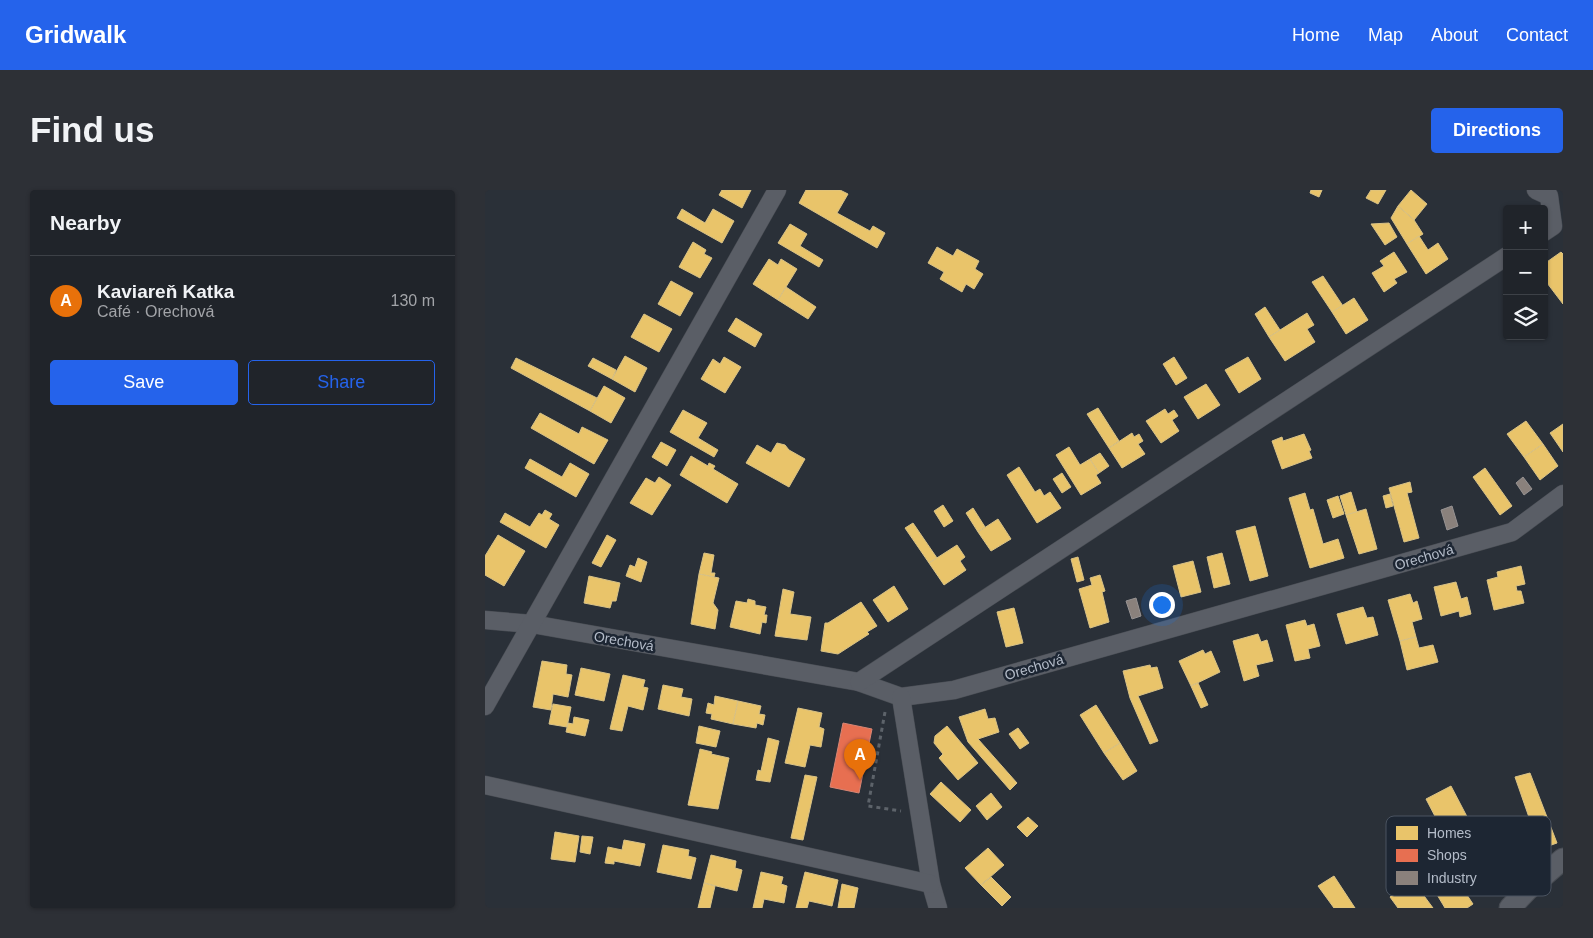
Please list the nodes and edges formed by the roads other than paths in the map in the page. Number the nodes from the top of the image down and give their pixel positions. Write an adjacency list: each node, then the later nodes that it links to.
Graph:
1 (777, 190): 7 (street)
2 (1536, 190): 3 (street)
3 (1548, 229)
4 (1503, 259): 8 (street)
5 (1563, 494): 9 (street, Orechová)
6 (485, 620): 7 (street, Orechová)
7 (531, 624): 8 (street, Orechová); 10 (street)
8 (859, 682): 9 (street, Orechová)
9 (895, 695): 14 (street)
10 (485, 706)
11 (485, 785): 14 (street)
12 (1563, 859): 13 (street)
13 (1551, 869)
14 (931, 884): 16 (street)
15 (1521, 896): 17 (street)
16 (938, 908)
17 (1510, 908)

